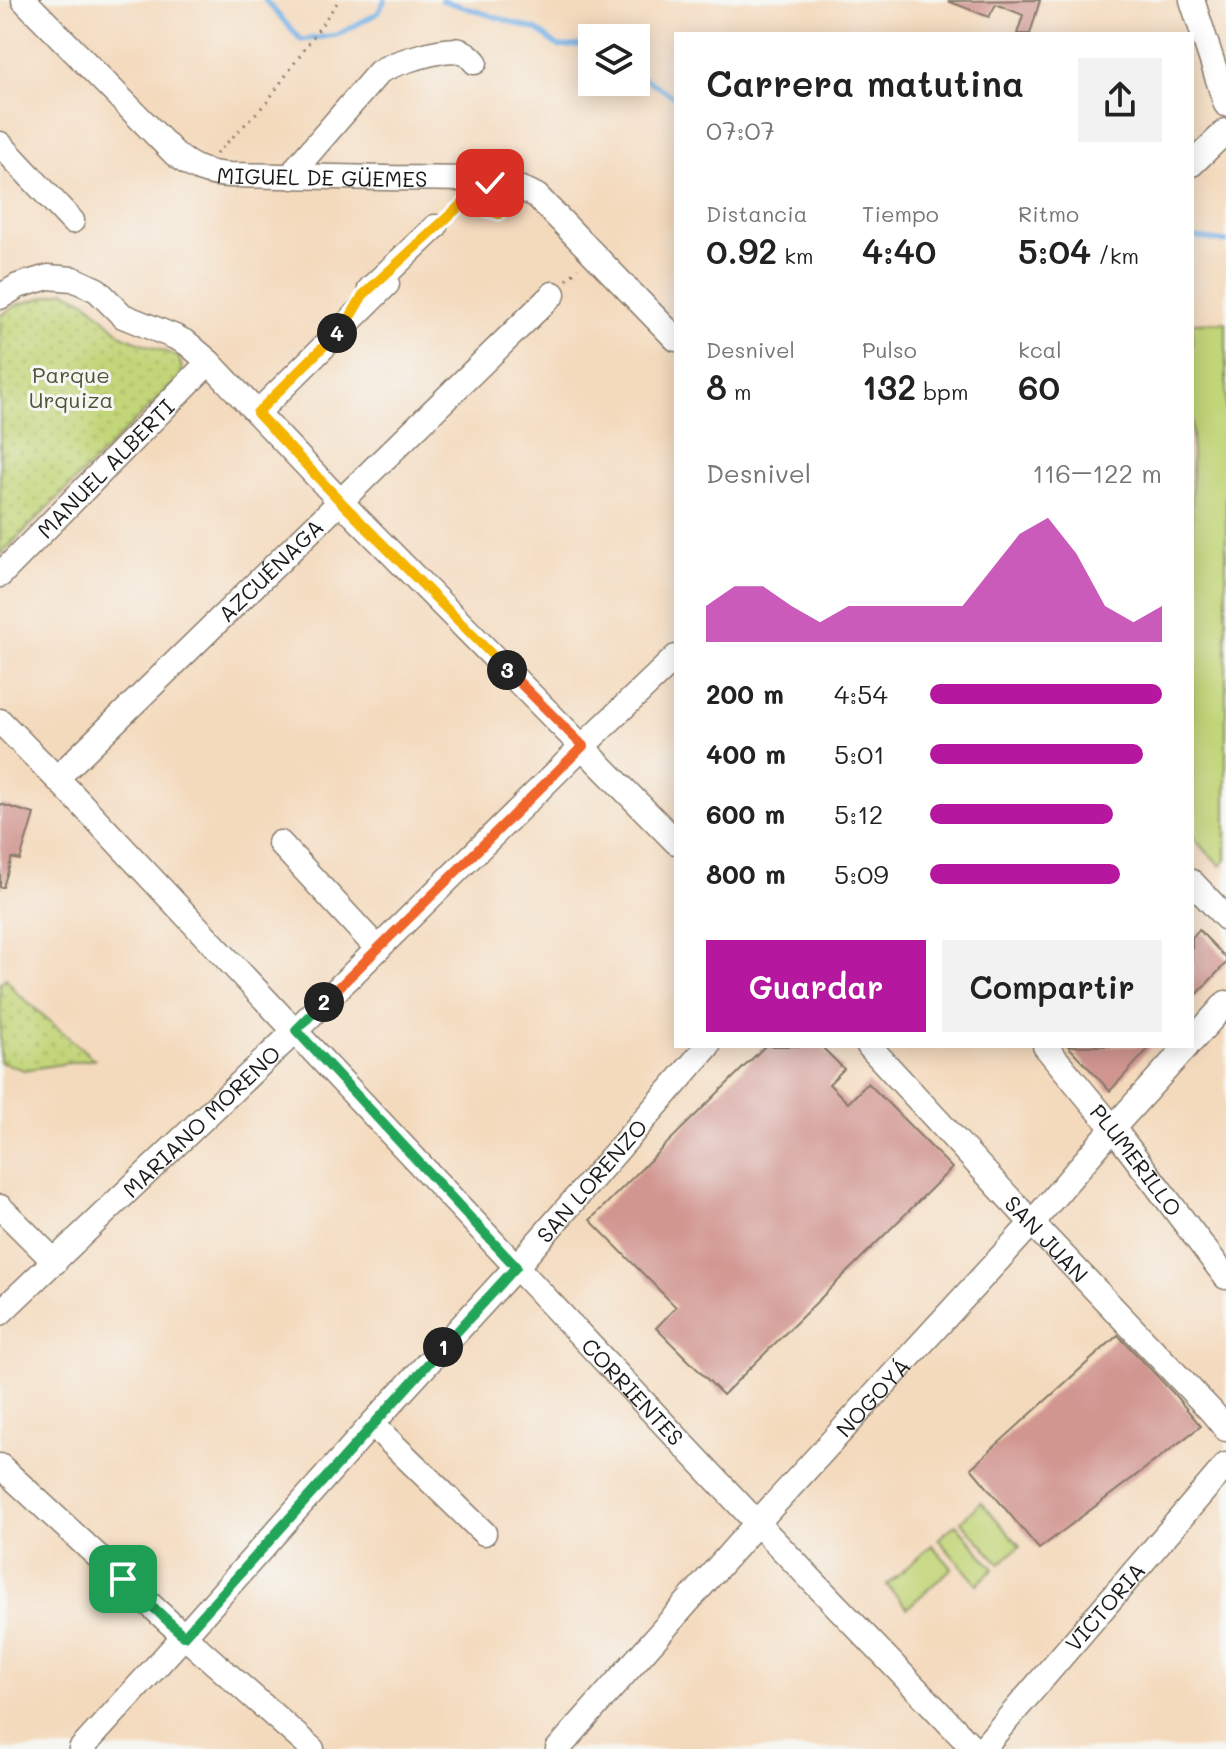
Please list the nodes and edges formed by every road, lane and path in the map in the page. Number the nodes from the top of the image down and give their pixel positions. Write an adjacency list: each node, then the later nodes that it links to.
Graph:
1 (24, 0): 9 (street, MIGUEL DE GÜEMES)
2 (339, 0): 9 (path)
3 (1192, 0): 5 (street)
4 (475, 62): 10 (street)
5 (1226, 104)
6 (1225, 132): 8 (street)
7 (0, 144): 12 (street)
8 (1194, 162)
9 (199, 170): 10 (street, MIGUEL DE GÜEMES)
10 (292, 177): 11 (street, MIGUEL DE GÜEMES)
11 (510, 185): 13 (path); 14 (street, MIGUEL DE GÜEMES)
12 (72, 221)
13 (435, 227): 18 (street)
14 (592, 254): 16 (path); 19 (street, MIGUEL DE GÜEMES)
15 (387, 284): 18 (street)
16 (553, 294): 22 (street, AZCUÉNAGA)
17 (0, 297): 20 (street)
18 (346, 324): 21 (street)
19 (674, 337)
20 (209, 362): 21 (street); 23 (street, MANUEL ALBERTI)
21 (257, 413): 22 (street)
22 (341, 502): 26 (street); 27 (street, AZCUÉNAGA)
23 (0, 575)
24 (674, 659): 26 (street, MARIANO MORENO)
25 (0, 721): 27 (street, CORRIENTES)
26 (583, 746): 28 (street); 32 (street, MARIANO MORENO)
27 (57, 778): 34 (street, CORRIENTES)
28 (674, 840)
29 (280, 843): 32 (street)
30 (1194, 884): 31 (street)
31 (1226, 918)
32 (378, 949): 34 (street, MARIANO MORENO)
33 (1226, 1003): 35 (street)
34 (296, 1030): 43 (street, MARIANO MORENO); 44 (street, CORRIENTES)
35 (1194, 1039)
36 (706, 1048): 44 (street, SAN LORENZO)
37 (871, 1048): 42 (street, SAN JUAN)
38 (1047, 1048): 40 (street, PLUMERILLO)
39 (1185, 1048): 40 (street, NOGOYÁ)
40 (1113, 1128): 42 (street, NOGOYÁ); 45 (street, PLUMERILLO)
41 (0, 1207): 43 (street)
42 (1032, 1223): 48 (street, SAN JUAN); 51 (street, NOGOYÁ)
43 (55, 1262): 46 (street, MARIANO MORENO)
44 (516, 1267): 47 (street, SAN LORENZO); 51 (street, CORRIENTES)
45 (1226, 1277)
46 (0, 1313)
47 (372, 1424): 52 (street); 53 (street, SAN LORENZO)
48 (1226, 1429)
49 (1226, 1465): 58 (street, VICTORIA)
50 (0, 1466): 53 (street)
51 (757, 1523): 56 (street, NOGOYÁ); 57 (street, CORRIENTES)
52 (484, 1533)
53 (184, 1636): 54 (street, SAN LORENZO); 55 (street)
54 (81, 1749)
55 (312, 1749)
56 (558, 1749)
57 (974, 1749)
58 (982, 1749)

